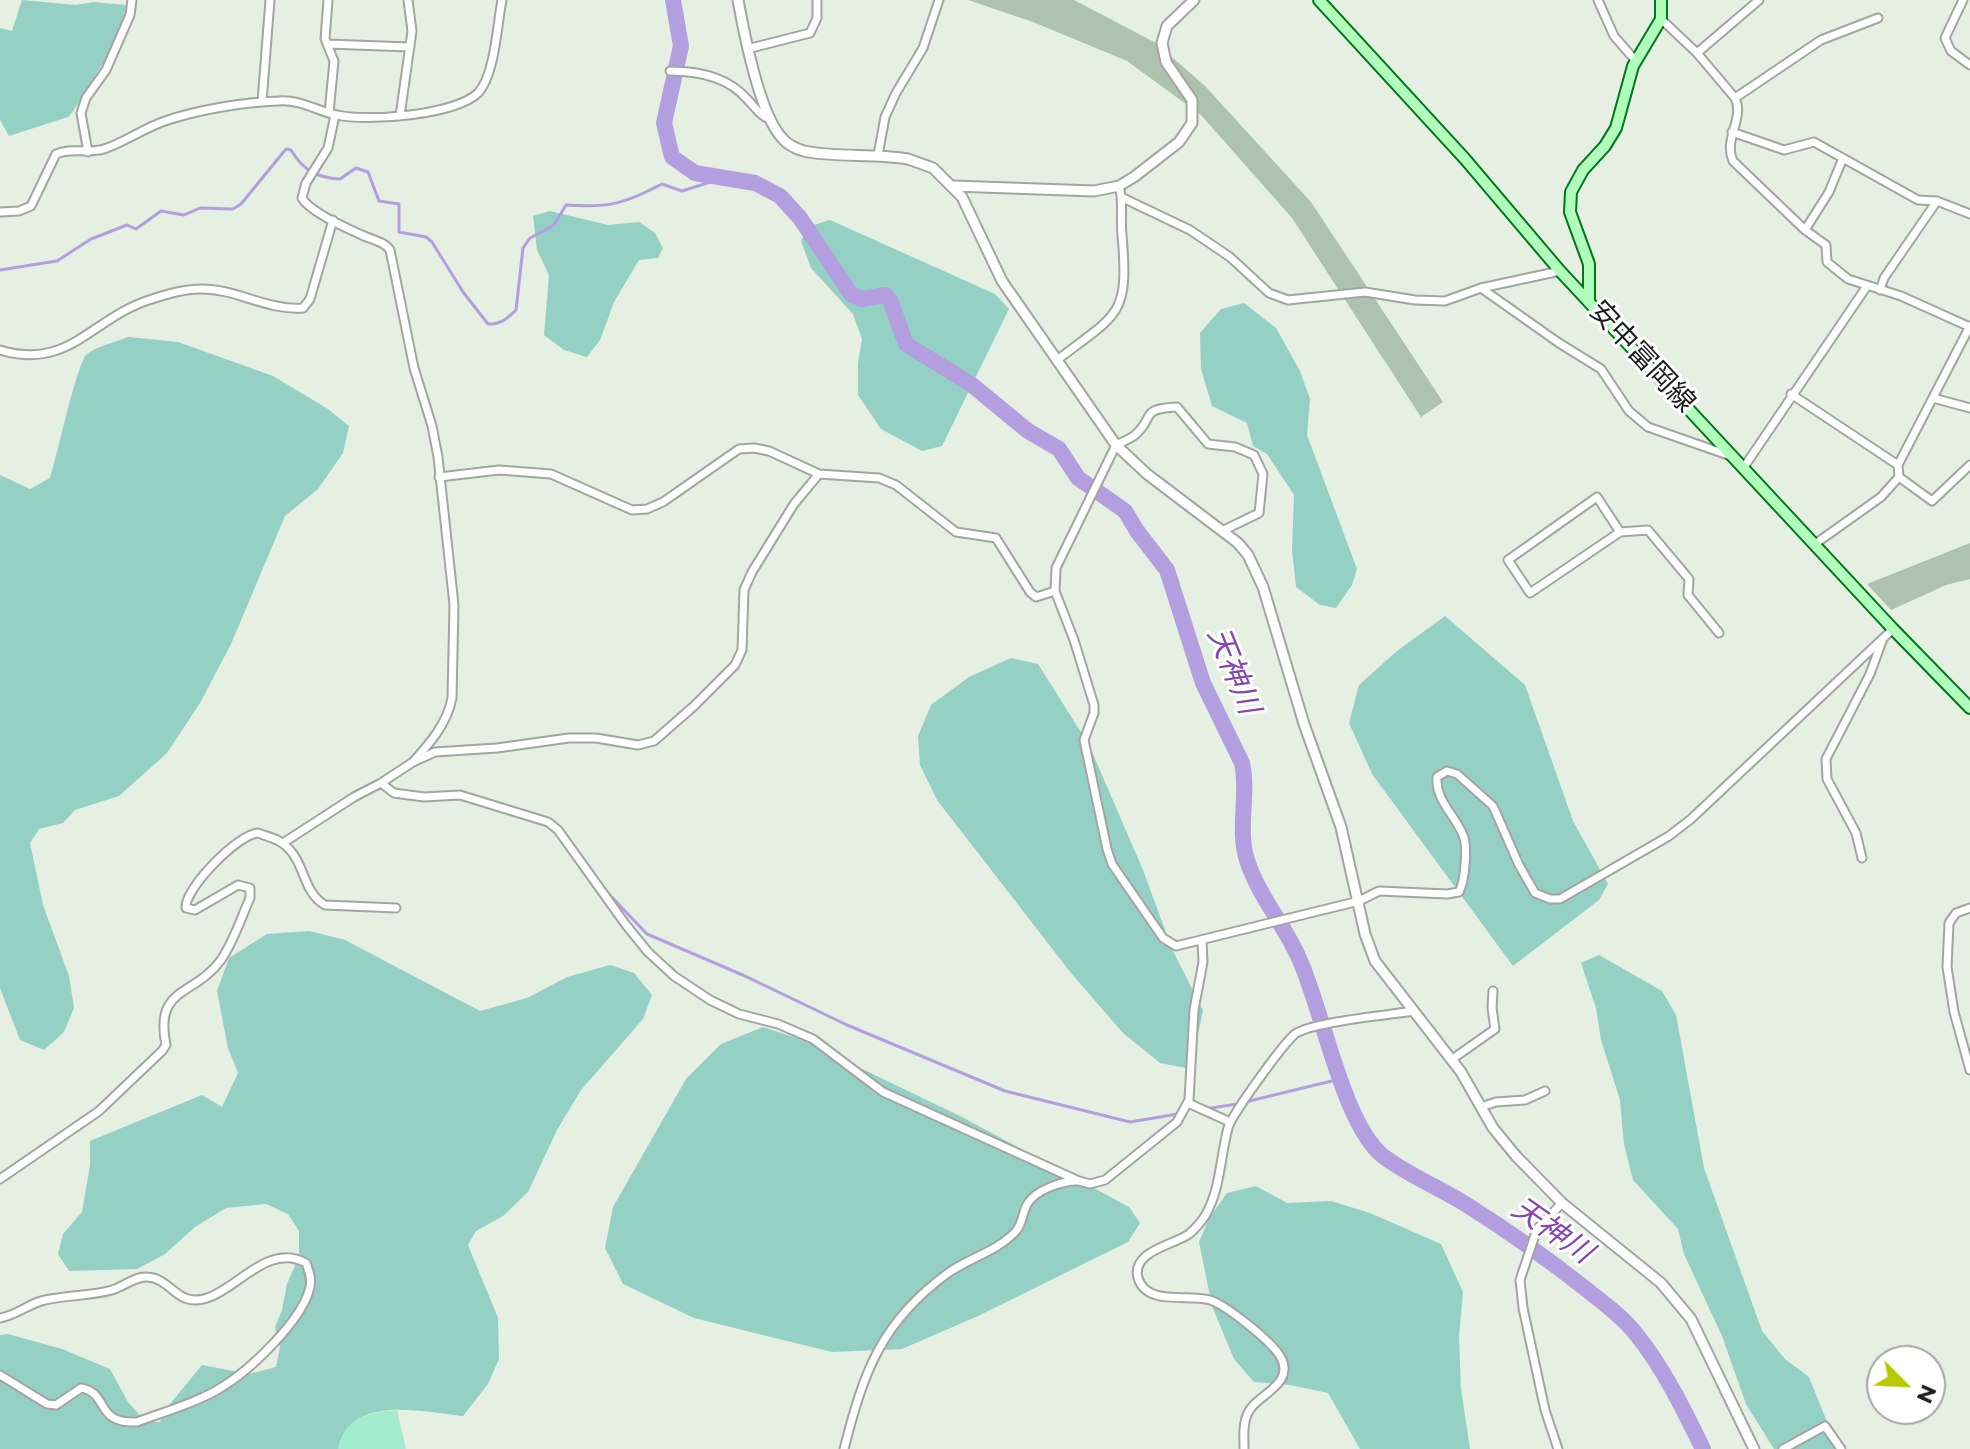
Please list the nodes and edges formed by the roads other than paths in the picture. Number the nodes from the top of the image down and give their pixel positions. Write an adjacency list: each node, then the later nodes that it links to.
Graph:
1 (132, 0): 30 (street)
2 (270, 0): 25 (street)
3 (328, 0): 17 (street)
4 (408, 0): 18 (street)
5 (502, 0): 27 (street)
6 (738, 0): 19 (street)
7 (817, 0): 19 (street)
8 (939, 0): 31 (street)
9 (1194, 0): 34 (street)
10 (1319, 0): 41 (main road, 安中富岡線)
11 (1598, 0): 21 (street)
12 (1661, 0): 16 (main road)
13 (1759, 0): 20 (street)
14 (1963, 0): 22 (street)
15 (1878, 18): 24 (street)
16 (1661, 19): 20 (street); 21 (main road)
17 (327, 44): 18 (street); 26 (street)
18 (410, 47): 27 (street)
19 (747, 49): 28 (street)
20 (1697, 53): 24 (street)
21 (1635, 60): 45 (main road)
22 (1970, 65)
23 (670, 71): 28 (street)
24 (1735, 98): 29 (street)
25 (262, 102): 26 (street); 30 (street)
26 (332, 114): 27 (street); 39 (street)
27 (400, 116)
28 (771, 120): 31 (street)
29 (1732, 132): 32 (street); 40 (street)
30 (88, 152): 37 (street)
31 (878, 155): 33 (street)
32 (1843, 158): 36 (street); 40 (street)
33 (954, 186): 34 (street); 48 (street)
34 (1119, 186): 35 (street)
35 (1123, 198): 43 (street); 48 (street)
36 (1937, 201): 38 (street); 44 (street)
37 (0, 212)
38 (1970, 214)
39 (333, 220): 47 (street); 58 (street)
40 (1805, 230): 42 (street)
41 (1560, 271): 43 (street); 45 (main road, 安中富岡線)
42 (1867, 286): 44 (street); 49 (street)
43 (1481, 288): 53 (street)
44 (1880, 290): 46 (street)
45 (1589, 300): 53 (main road, 安中富岡線)
46 (1970, 326): 50 (street)
47 (0, 350)
48 (1057, 360): 52 (street)
49 (1791, 394): 54 (street); 56 (street)
50 (1933, 398): 51 (street); 54 (street)
51 (1970, 408)
52 (1116, 445): 60 (street); 60 (street); 63 (street)
53 (1735, 458): 56 (main road, 安中富岡線)
54 (1898, 465): 59 (street)
55 (1970, 465): 59 (street)
56 (1744, 467): 62 (main road, 安中富岡線)
57 (819, 474): 58 (street); 63 (street); 68 (street)
58 (439, 477): 68 (street)
59 (1899, 477): 62 (street)
60 (1222, 531): 72 (street)
61 (1620, 532): 61 (street); 65 (street)
62 (1815, 544): 64 (main road, 安中富岡線)
63 (1055, 591): 75 (street)
64 (1893, 629): 66 (street); 67 (main road, 安中富岡線)
65 (1719, 633)
66 (1883, 639): 71 (street); 72 (street)
67 (1970, 708)
68 (413, 762): 69 (street)
69 (381, 783): 70 (street); 85 (street)
70 (283, 843): 73 (street); 84 (street)
71 (1862, 858)
72 (1359, 901): 75 (street); 77 (street)
73 (396, 908)
74 (1970, 908): 79 (street)
75 (1202, 941): 81 (street)
76 (1493, 991): 78 (street)
77 (1414, 1011): 78 (street); 83 (street)
78 (1451, 1060): 82 (street)
79 (1970, 1070)
80 (1545, 1091): 82 (street)
81 (1188, 1103): 83 (street); 85 (street)
82 (1481, 1107): 86 (street)
83 (1230, 1122): 90 (street)
84 (0, 1179)
85 (1079, 1181): 89 (street)
86 (1562, 1203): 91 (street); 92 (street)
87 (0, 1318): 88 (street)
88 (0, 1375)
89 (844, 1449)
90 (1244, 1449)
91 (1558, 1449)
92 (1754, 1449)
93 (1783, 1449): 94 (street)
94 (1841, 1449)

